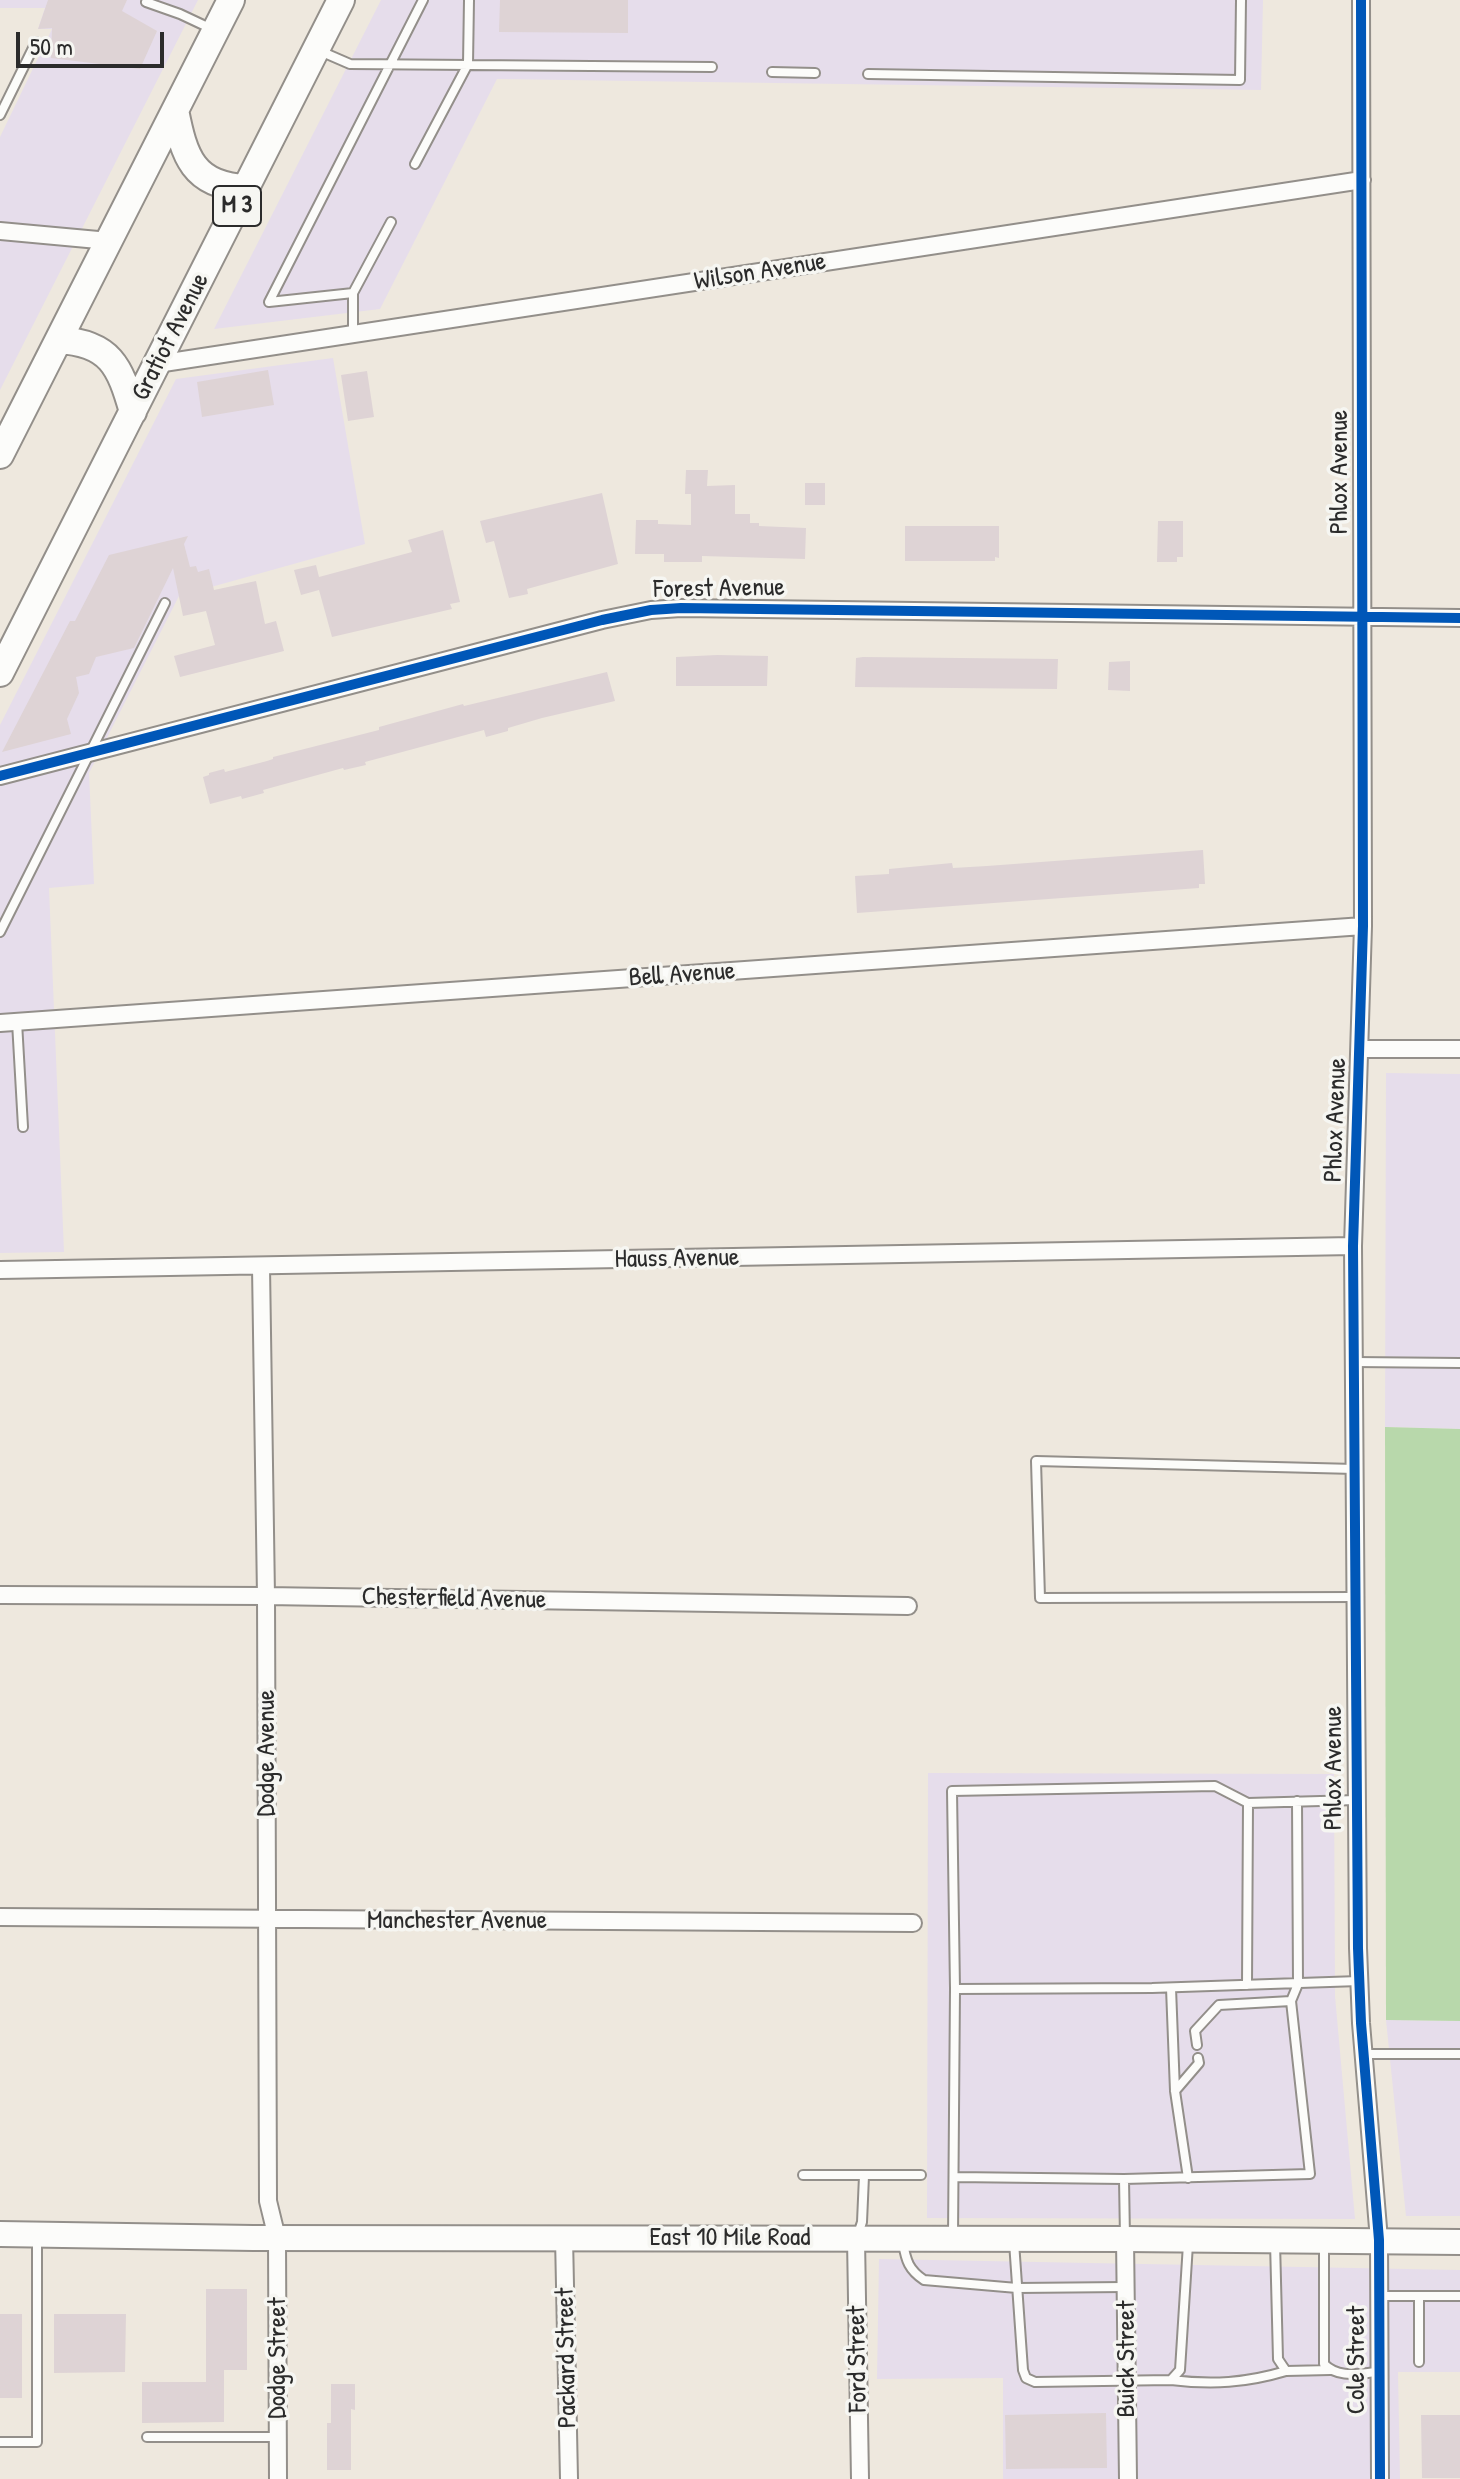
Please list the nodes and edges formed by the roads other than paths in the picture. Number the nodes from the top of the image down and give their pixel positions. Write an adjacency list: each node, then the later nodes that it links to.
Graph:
1 (147, 0): 8 (lane)
2 (231, 0): 8 (main road)
3 (341, 0): 10 (main road, Gratiot Avenue / M 3)
4 (423, 0): 11 (lane)
5 (469, 0): 12 (lane)
6 (1241, 0): 16 (lane)
7 (1361, 0): 20 (street, Phlox Avenue)
8 (215, 31): 17 (main road)
9 (36, 42): 18 (lane)
10 (316, 49): 11 (lane); 21 (main road, Gratiot Avenue / M 3)
11 (390, 64): 12 (lane); 25 (lane)
12 (468, 64): 13 (lane); 19 (lane)
13 (712, 67)
14 (772, 72): 15 (lane)
15 (815, 73)
16 (868, 74)
17 (175, 110): 21 (main road); 24 (main road)
18 (0, 115)
19 (415, 164)
20 (1362, 180): 26 (street, Wilson Avenue); 32 (street, Phlox Avenue)
21 (246, 188): 28 (main road, Gratiot Avenue / M 3)
22 (391, 222): 25 (lane)
23 (0, 231): 24 (street)
24 (109, 241): 27 (main road)
25 (353, 293): 26 (lane)
26 (353, 334): 28 (street, Wilson Avenue)
27 (59, 340): 29 (main road); 30 (main road)
28 (157, 364): 29 (main road, Gratiot Avenue / M 3)
29 (133, 412): 34 (main road, Gratiot Avenue / M 3)
30 (0, 455)
31 (165, 603): 35 (lane)
32 (1362, 617): 33 (street, Forest Avenue); 35 (street, Forest Avenue); 37 (street, Phlox Avenue)
33 (1460, 618)
34 (0, 673)
35 (89, 754): 36 (street, Forest Avenue); 38 (lane)
36 (0, 776)
37 (1363, 926): 39 (street, Bell Avenue); 40 (street, Phlox Avenue)
38 (0, 932)
39 (8, 1023): 42 (lane)
40 (1360, 1049): 41 (street); 43 (street, Phlox Avenue)
41 (1460, 1049)
42 (23, 1127)
43 (1353, 1246): 44 (street, Hauss Avenue); 46 (street, Phlox Avenue)
44 (261, 1267): 45 (street, Hauss Avenue); 50 (street, Dodge Avenue)
45 (0, 1270)
46 (1354, 1362): 47 (lane); 48 (street, Phlox Avenue)
47 (1460, 1363)
48 (1355, 1469): 51 (street, Phlox Avenue); 51 (lane)
49 (0, 1595): 50 (street, Chesterfield Avenue)
50 (266, 1596): 52 (street, Chesterfield Avenue); 57 (street, Dodge Avenue)
51 (1355, 1597): 53 (street, Phlox Avenue)
52 (908, 1606)
53 (1357, 1800): 54 (lane); 59 (street, Phlox Avenue)
54 (1297, 1801): 55 (lane); 60 (lane)
55 (1248, 1803): 61 (lane); 63 (lane)
56 (0, 1917): 57 (street, Manchester Avenue)
57 (267, 1920): 58 (street, Manchester Avenue); 79 (street, Dodge Avenue)
58 (913, 1923)
59 (1359, 1981): 60 (lane); 66 (street, Phlox Avenue)
60 (1298, 1984): 61 (lane); 64 (lane)
61 (1247, 1985): 62 (lane)
62 (1171, 1988): 63 (lane); 69 (lane)
63 (955, 1989): 73 (lane)
64 (1291, 2001): 65 (lane); 74 (lane)
65 (1197, 2045)
66 (1364, 2054): 67 (lane); 88 (street, Phlox Avenue)
67 (1460, 2054)
68 (1198, 2058): 69 (lane)
69 (1175, 2091): 74 (lane)
70 (803, 2175): 72 (lane)
71 (921, 2175): 72 (lane)
72 (864, 2176): 80 (lane)
73 (954, 2177): 75 (lane); 82 (lane)
74 (1188, 2178): 75 (lane)
75 (1124, 2179): 84 (lane)
76 (0, 2234): 77 (main road, East 10 Mile Road)
77 (37, 2235): 79 (main road, East 10 Mile Road); 103 (lane)
78 (564, 2237): 79 (main road, East 10 Mile Road); 80 (main road, East 10 Mile Road); 105 (street, Packard Street)
79 (277, 2238): 102 (street, Dodge Street)
80 (856, 2239): 81 (main road, East 10 Mile Road); 106 (street, Ford Street)
81 (903, 2239): 82 (main road, East 10 Mile Road); 91 (lane)
82 (953, 2239): 83 (main road, East 10 Mile Road)
83 (1014, 2239): 84 (main road, East 10 Mile Road); 91 (lane)
84 (1125, 2239): 85 (main road, East 10 Mile Road); 90 (street, Buick Street)
85 (1188, 2239): 86 (main road, East 10 Mile Road); 99 (lane)
86 (1275, 2240): 87 (main road, East 10 Mile Road); 97 (lane)
87 (1324, 2240): 88 (main road, East 10 Mile Road); 96 (lane)
88 (1379, 2240): 89 (main road, East 10 Mile Road); 92 (street, Cole Street)
89 (1460, 2242)
90 (1126, 2287): 91 (lane); 100 (street, Buick Street)
91 (1017, 2288): 100 (lane)
92 (1379, 2296): 93 (lane); 98 (street, Cole Street)
93 (1419, 2296): 94 (lane); 95 (lane)
94 (1460, 2296)
95 (1419, 2362)
96 (1330, 2370): 97 (lane); 98 (lane)
97 (1286, 2371): 99 (lane)
98 (1379, 2372): 108 (street, Cole Street)
99 (1171, 2380): 100 (lane)
100 (1127, 2381): 107 (street, Buick Street)
101 (147, 2437): 102 (lane)
102 (278, 2437): 104 (street, Dodge Street)
103 (0, 2442)
104 (278, 2479)
105 (569, 2479)
106 (860, 2479)
107 (1128, 2479)
108 (1380, 2479)

